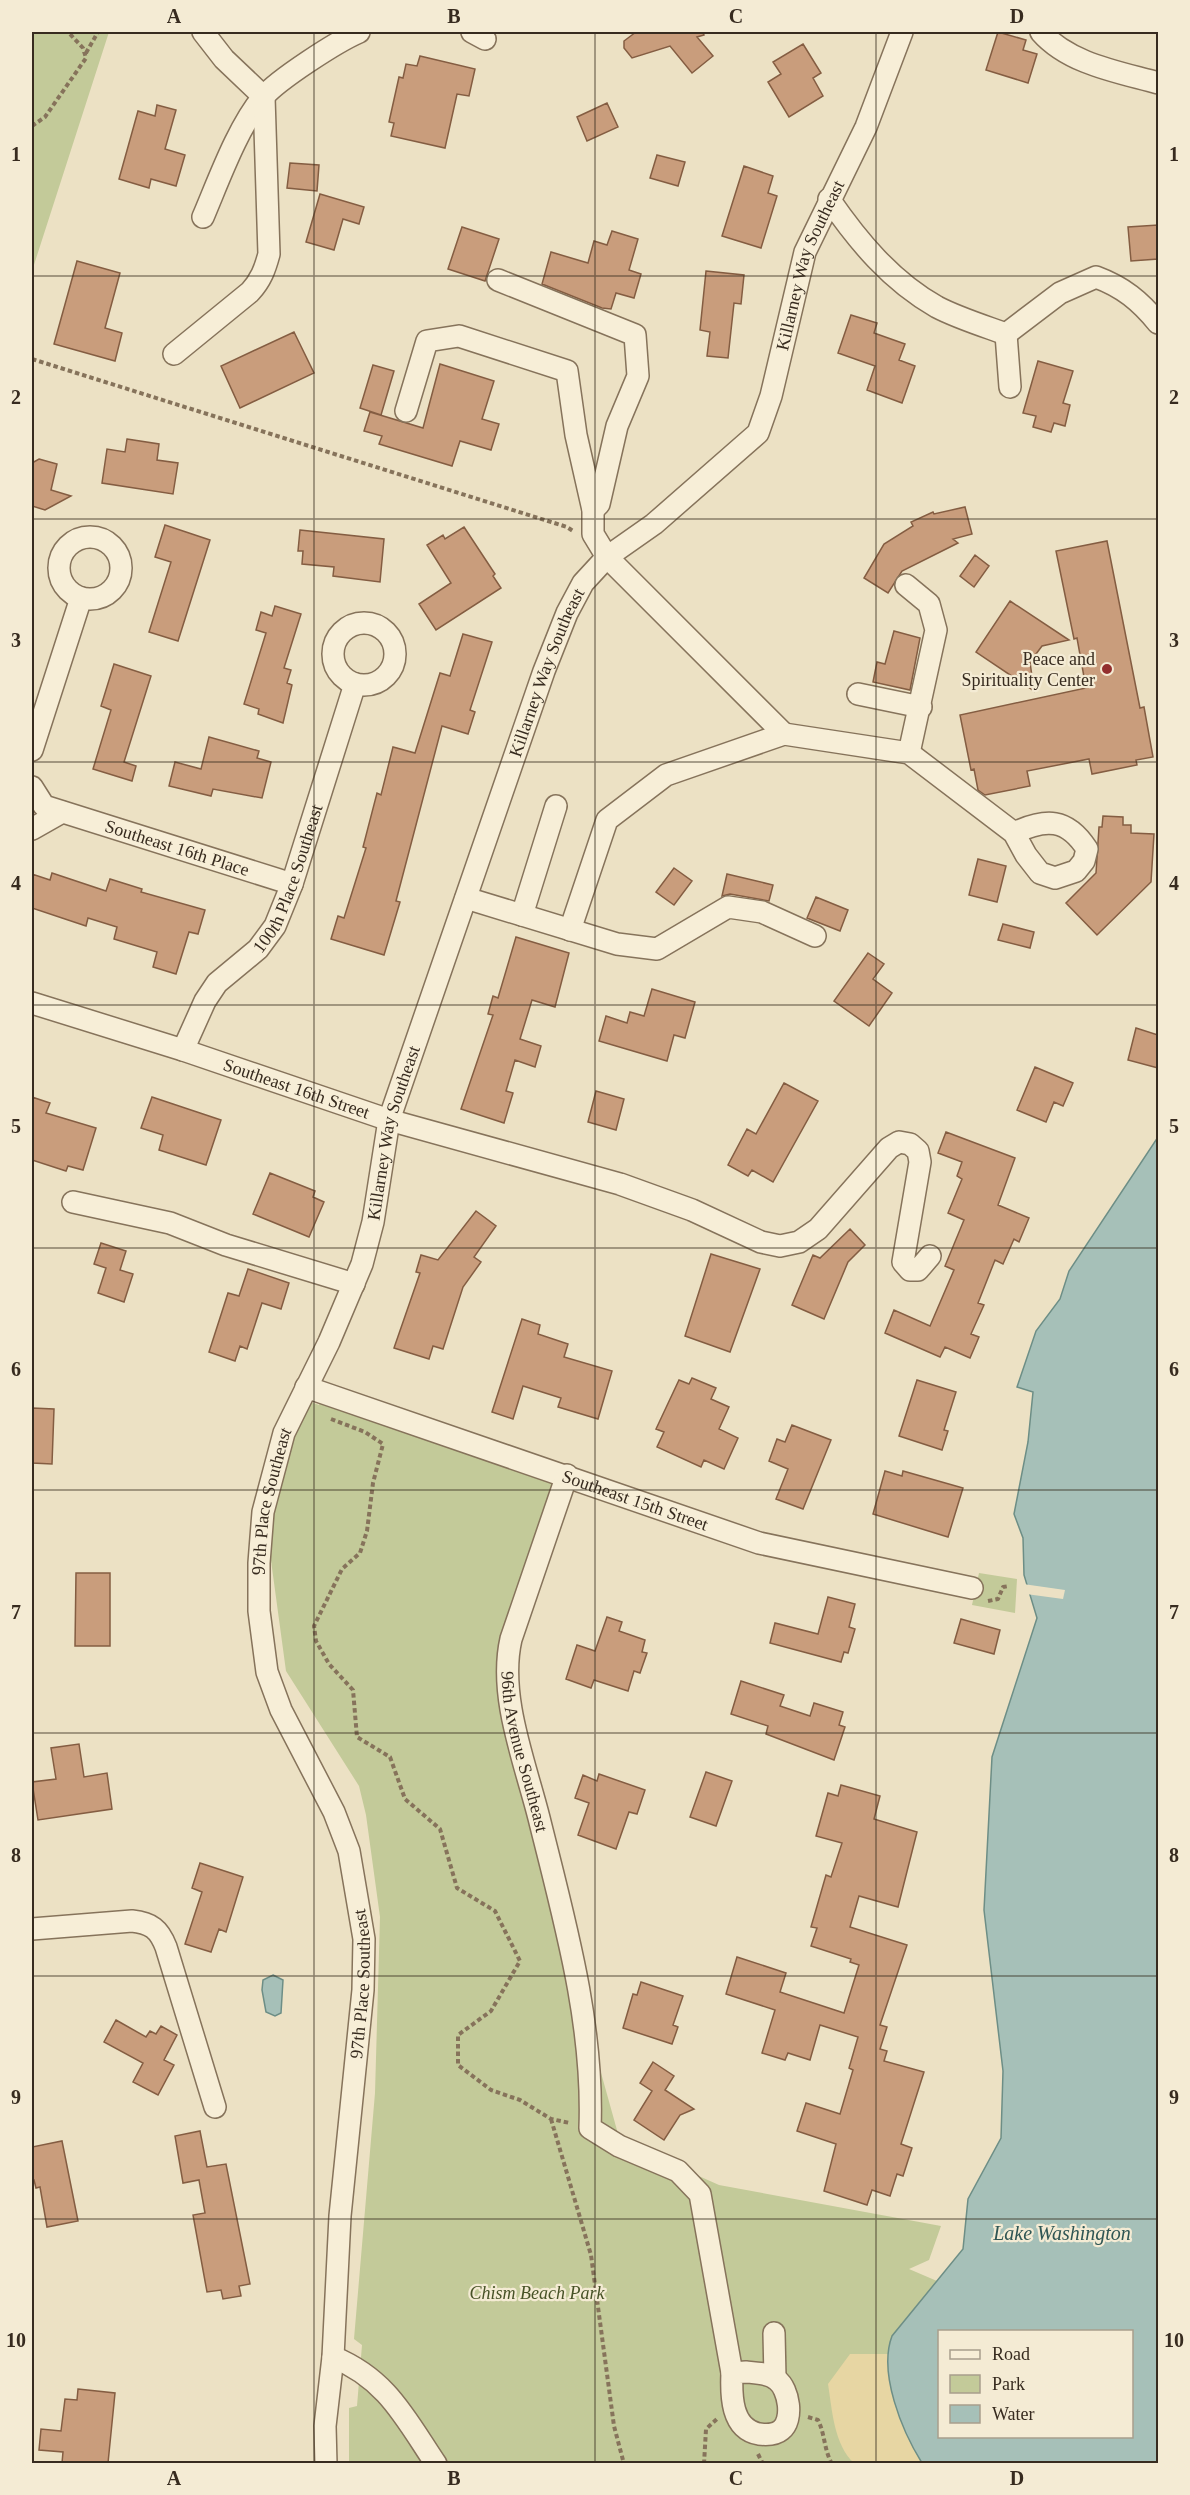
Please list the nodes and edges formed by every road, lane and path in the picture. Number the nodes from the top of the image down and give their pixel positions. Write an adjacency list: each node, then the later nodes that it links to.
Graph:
1 (68, 32): 7 (path)
2 (99, 32): 7 (path)
3 (203, 32): 9 (street)
4 (359, 32): 9 (street)
5 (902, 32): 11 (street, Killarney Way Southeast)
6 (1041, 32): 8 (street)
7 (86, 53): 10 (path)
8 (1158, 83)
9 (264, 97): 12 (street); 16 (street)
10 (32, 126)
11 (829, 199): 15 (street); 22 (street, Killarney Way Southeast)
12 (203, 217)
13 (498, 280): 20 (street)
14 (1158, 323): 15 (street)
15 (1006, 334): 18 (street)
16 (174, 354)
17 (32, 359): 21 (path)
18 (1010, 387)
19 (406, 411): 20 (street)
20 (593, 510): 22 (street)
21 (575, 533)
22 (607, 557): 28 (street); 37 (street, Killarney Way Southeast)
23 (906, 585): 27 (street)
24 (81, 598): 29 (street)
25 (355, 684): 36 (street, 100th Place Southeast)
26 (858, 694): 27 (street)
27 (921, 707): 30 (street)
28 (784, 734): 30 (street); 39 (street)
29 (32, 750)
30 (909, 753): 35 (street)
31 (33, 789): 33 (street, Southeast 16th Place)
32 (556, 806): 38 (street)
33 (62, 812): 34 (street); 36 (street, Southeast 16th Place)
34 (32, 829)
35 (1014, 832)
36 (292, 884): 42 (street, 100th Place Southeast)
37 (466, 898): 38 (street); 43 (street, Killarney Way Southeast)
38 (522, 915): 39 (street)
39 (570, 930): 40 (street)
40 (816, 936)
41 (32, 1003): 42 (street, Southeast 16th Street)
42 (183, 1050): 43 (street, Southeast 16th Street)
43 (389, 1120): 45 (street, Southeast 16th Street); 46 (street, Killarney Way Southeast)
44 (73, 1202): 46 (street)
45 (930, 1256)
46 (354, 1284): 47 (street, Killarney Way Southeast)
47 (302, 1395): 48 (street, Southeast 15th Street); 53 (street, 97th Place Southeast); 60 (path)
48 (567, 1475): 49 (street, Southeast 15th Street); 54 (street, 96th Avenue Southeast)
49 (972, 1588)
50 (32, 1929): 51 (street)
51 (215, 2107)
52 (774, 2334): 55 (street)
53 (333, 2357): 58 (street, 97th Place Southeast); 59 (street)
54 (732, 2373): 55 (street); 57 (street)
55 (775, 2378): 56 (street)
56 (788, 2423): 57 (street); 62 (path)
57 (744, 2428): 61 (path)
58 (326, 2463)
59 (436, 2463)
60 (624, 2463)
61 (704, 2463)
62 (831, 2463)

